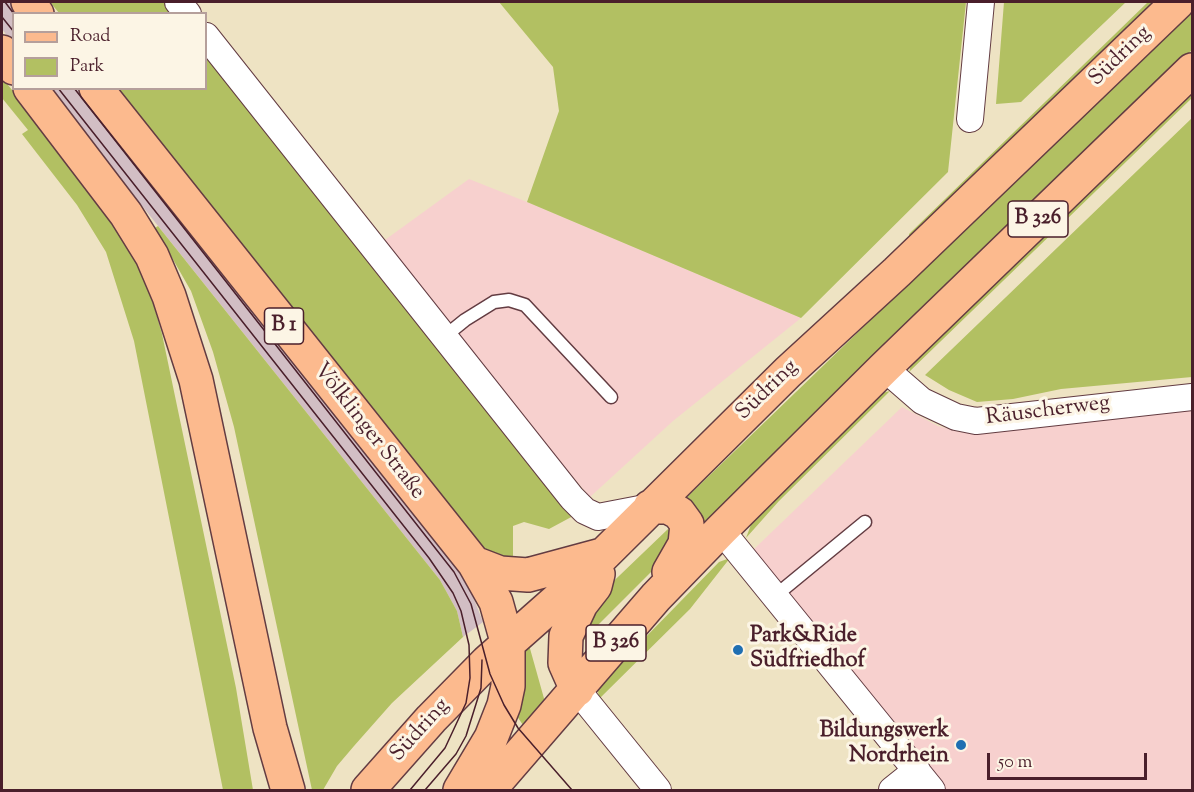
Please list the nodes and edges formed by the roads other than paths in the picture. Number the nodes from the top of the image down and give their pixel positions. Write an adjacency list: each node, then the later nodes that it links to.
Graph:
1 (981, 2): 9 (street)
2 (1178, 2): 14 (main road, Südring / B 326)
3 (207, 37): 10 (street)
4 (2, 52): 5 (main road)
5 (12, 65)
6 (1192, 70): 11 (main road, B 326)
7 (32, 90): 23 (main road)
8 (98, 90): 18 (main road, Völklinger Straße / B 1)
9 (970, 118)
10 (444, 337): 12 (lane); 14 (street)
11 (884, 368): 13 (street, Räuscherweg); 16 (main road, B 326)
12 (611, 397)
13 (1192, 397)
14 (650, 507): 17 (main road, Südring); 20 (main road)
15 (865, 522): 19 (lane)
16 (721, 530): 19 (street); 20 (main road, B 326)
17 (603, 555): 18 (main road); 21 (main road, Südring); 22 (main road)
18 (474, 563): 21 (main road, Völklinger Straße / B 1)
19 (775, 596): 24 (street)
20 (656, 597): 22 (main road, B 326)
21 (508, 645): 27 (main road, Südring); 28 (main road, B 1)
22 (577, 690): 29 (main road, B 326); 30 (street)
23 (270, 728): 25 (main road); 26 (main road)
24 (916, 770): 31 (street); 32 (street)
25 (270, 790)
26 (288, 790)
27 (368, 790)
28 (460, 790)
29 (489, 790)
30 (658, 790)
31 (892, 790)
32 (932, 790)

